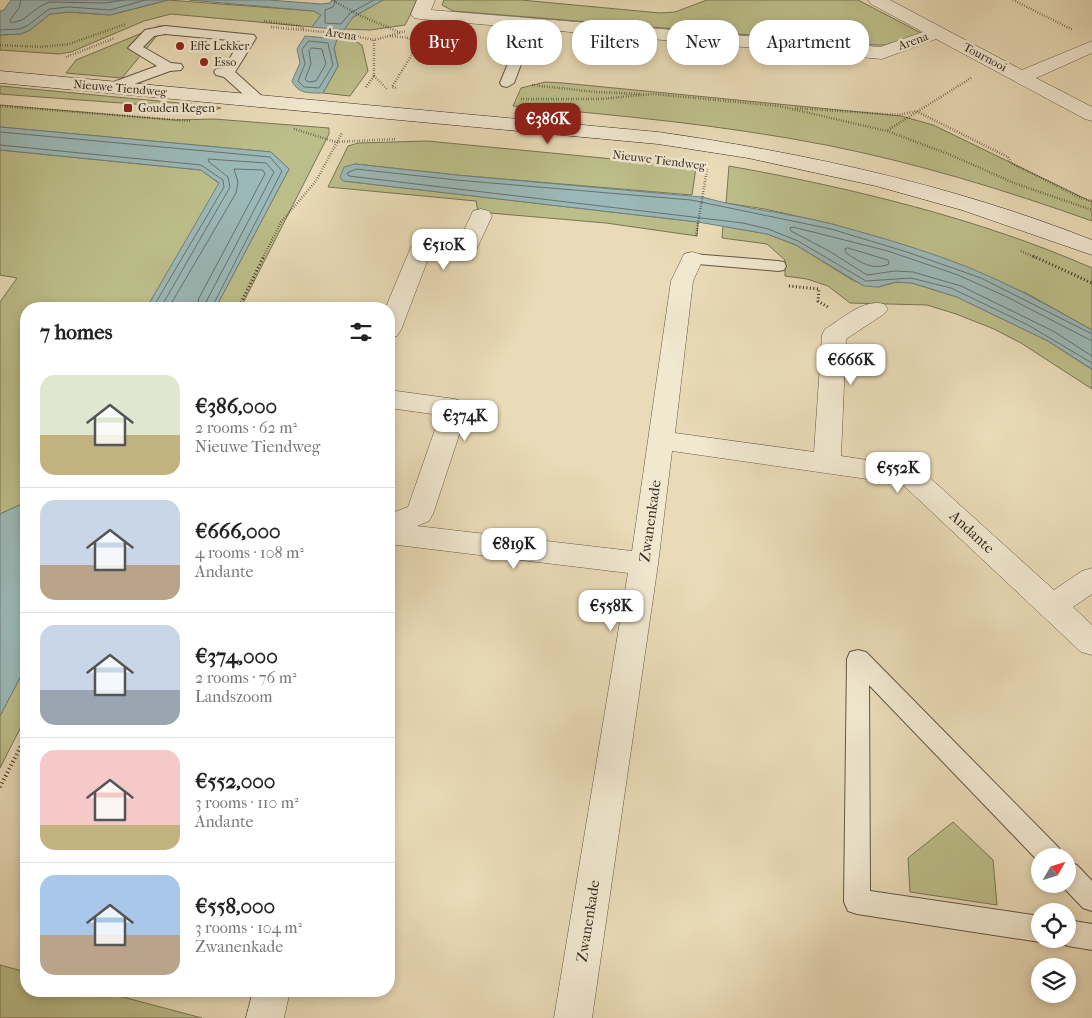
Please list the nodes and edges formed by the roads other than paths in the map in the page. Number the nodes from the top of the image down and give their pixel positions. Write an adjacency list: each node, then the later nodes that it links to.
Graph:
1 (877, 0): 5 (street, Tournooi)
2 (423, 7): 3 (street, Arena)
3 (517, 20)
4 (562, 25): 5 (street, Arena)
5 (938, 32): 9 (street, Tournooi)
6 (1092, 46): 9 (street)
7 (513, 65): 10 (lane)
8 (0, 77): 11 (street, Nieuwe Tiendweg)
9 (1022, 77): 13 (street, Tournooi)
10 (506, 82)
11 (113, 87): 12 (street, Nieuwe Tiendweg); 12 (lane)
12 (259, 101): 16 (street, Nieuwe Tiendweg)
13 (1092, 115)
14 (481, 216): 19 (street)
15 (694, 247): 17 (lane); 21 (street, Zwanenkade)
16 (1092, 248)
17 (778, 266)
18 (876, 309): 22 (street)
19 (395, 314)
20 (395, 401): 23 (street)
21 (660, 440): 22 (street, Andante); 25 (street, Zwanenkade)
22 (827, 462): 27 (street, Andante)
23 (395, 523)
24 (395, 534): 25 (street)
25 (644, 564): 37 (street, Zwanenkade)
26 (1092, 579): 27 (street)
27 (1052, 606): 28 (street, Andante)
28 (1092, 643)
29 (1042, 848): 32 (lane)
30 (1076, 882): 31 (lane)
31 (1092, 899)
32 (1031, 928)
33 (1076, 934): 34 (lane)
34 (1092, 937)
35 (270, 997): 36 (street)
36 (265, 1018)
37 (573, 1018)

